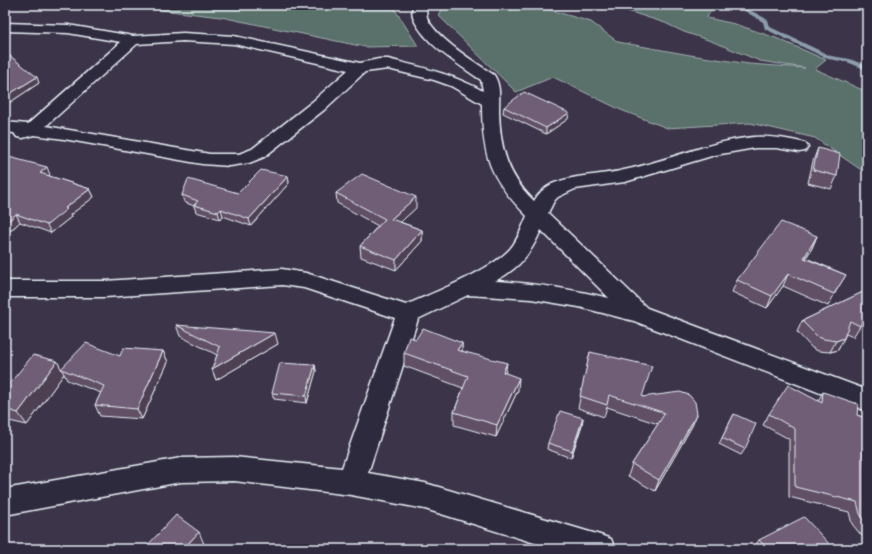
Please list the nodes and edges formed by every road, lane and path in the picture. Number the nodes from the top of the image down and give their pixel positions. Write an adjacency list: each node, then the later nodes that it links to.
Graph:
1 (420, 5): 5 (street)
2 (5, 27): 3 (street)
3 (133, 40): 4 (street); 7 (street)
4 (360, 68): 5 (street); 7 (street)
5 (490, 102): 10 (street)
6 (5, 127): 7 (street)
7 (32, 128): 8 (street)
8 (5, 141)
9 (799, 147): 10 (street)
10 (538, 216): 11 (street); 14 (street)
11 (465, 287): 13 (street); 14 (street)
12 (5, 289): 13 (street)
13 (408, 314): 16 (street)
14 (639, 314): 15 (street)
15 (867, 401)
16 (351, 482): 17 (street); 18 (street)
17 (5, 502)
18 (600, 549)

